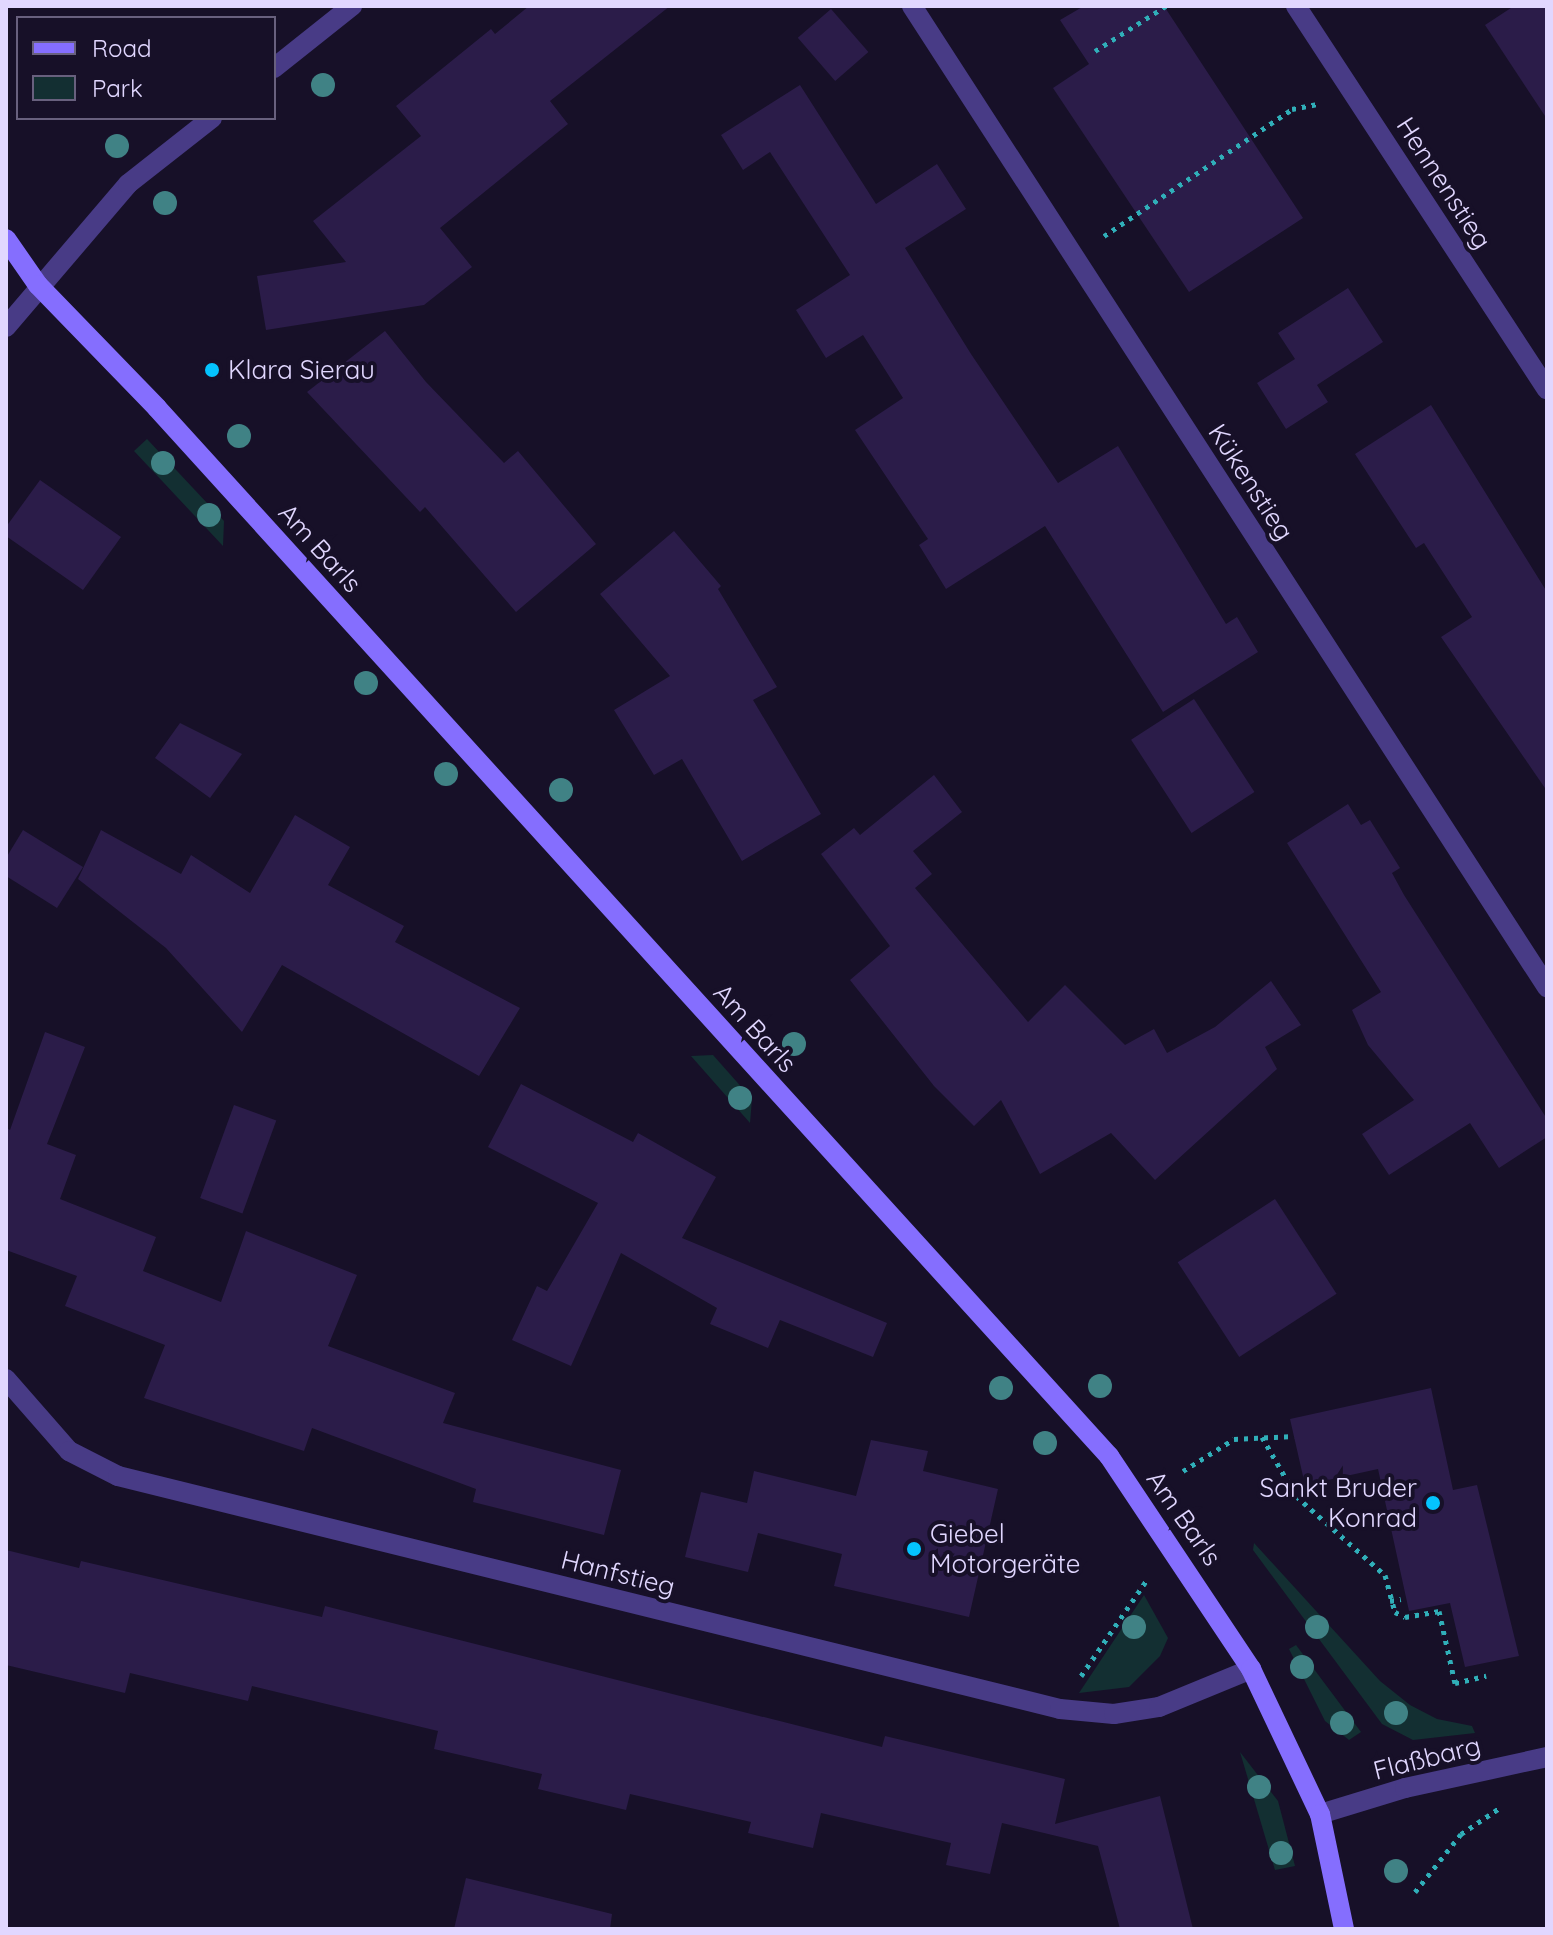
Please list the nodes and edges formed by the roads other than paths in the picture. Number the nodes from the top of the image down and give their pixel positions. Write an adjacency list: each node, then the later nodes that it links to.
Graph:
1 (352, 6): 4 (street)
2 (912, 6): 10 (street, Kükenstieg)
3 (1296, 6): 9 (street, Hennenstieg)
4 (276, 66)
5 (209, 120): 7 (street)
6 (6, 239): 7 (street, Am Barls)
7 (38, 285): 8 (street); 12 (street, Am Barls)
8 (6, 327)
9 (1547, 389)
10 (1547, 987)
11 (6, 1379): 12 (street, Hanfstieg)
12 (1251, 1669): 14 (street, Am Barls)
13 (1547, 1757): 14 (street, Flaßbarg)
14 (1320, 1814): 15 (street, Am Barls)
15 (1344, 1929)

